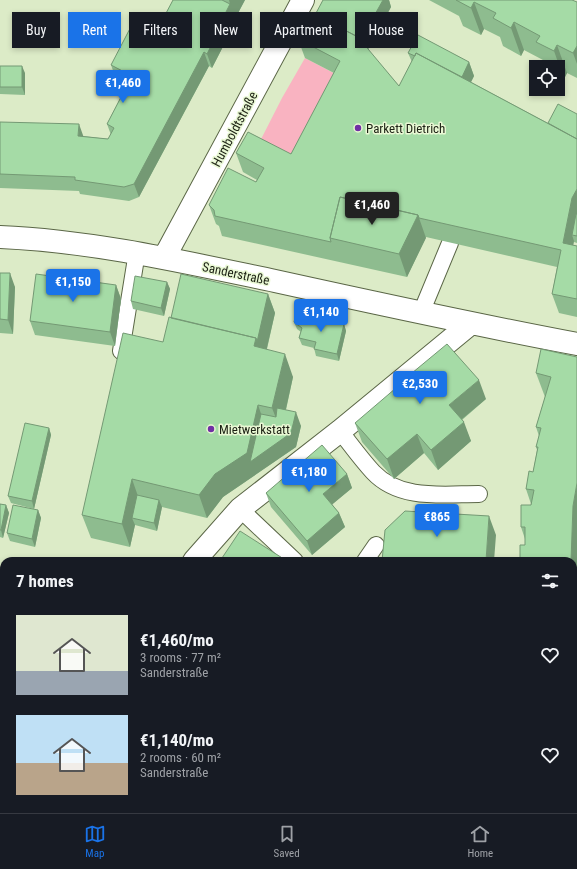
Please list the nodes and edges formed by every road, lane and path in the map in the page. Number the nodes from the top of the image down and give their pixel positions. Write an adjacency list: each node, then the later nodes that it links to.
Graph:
1 (303, 0): 5 (street, Humboldtstraße)
2 (0, 237): 4 (street, Sanderstraße)
3 (450, 243): 6 (lane)
4 (137, 252): 5 (street, Sanderstraße); 9 (lane)
5 (164, 258): 6 (street, Sanderstraße)
6 (422, 313): 7 (street, Sanderstraße)
7 (470, 324): 8 (street, Sanderstraße); 10 (street)
8 (577, 344)
9 (121, 351)
10 (340, 431): 11 (lane); 12 (street)
11 (480, 494)
12 (240, 509): 14 (street); 15 (lane)
13 (376, 545): 16 (lane)
14 (198, 557)
15 (291, 557)
16 (368, 557)

